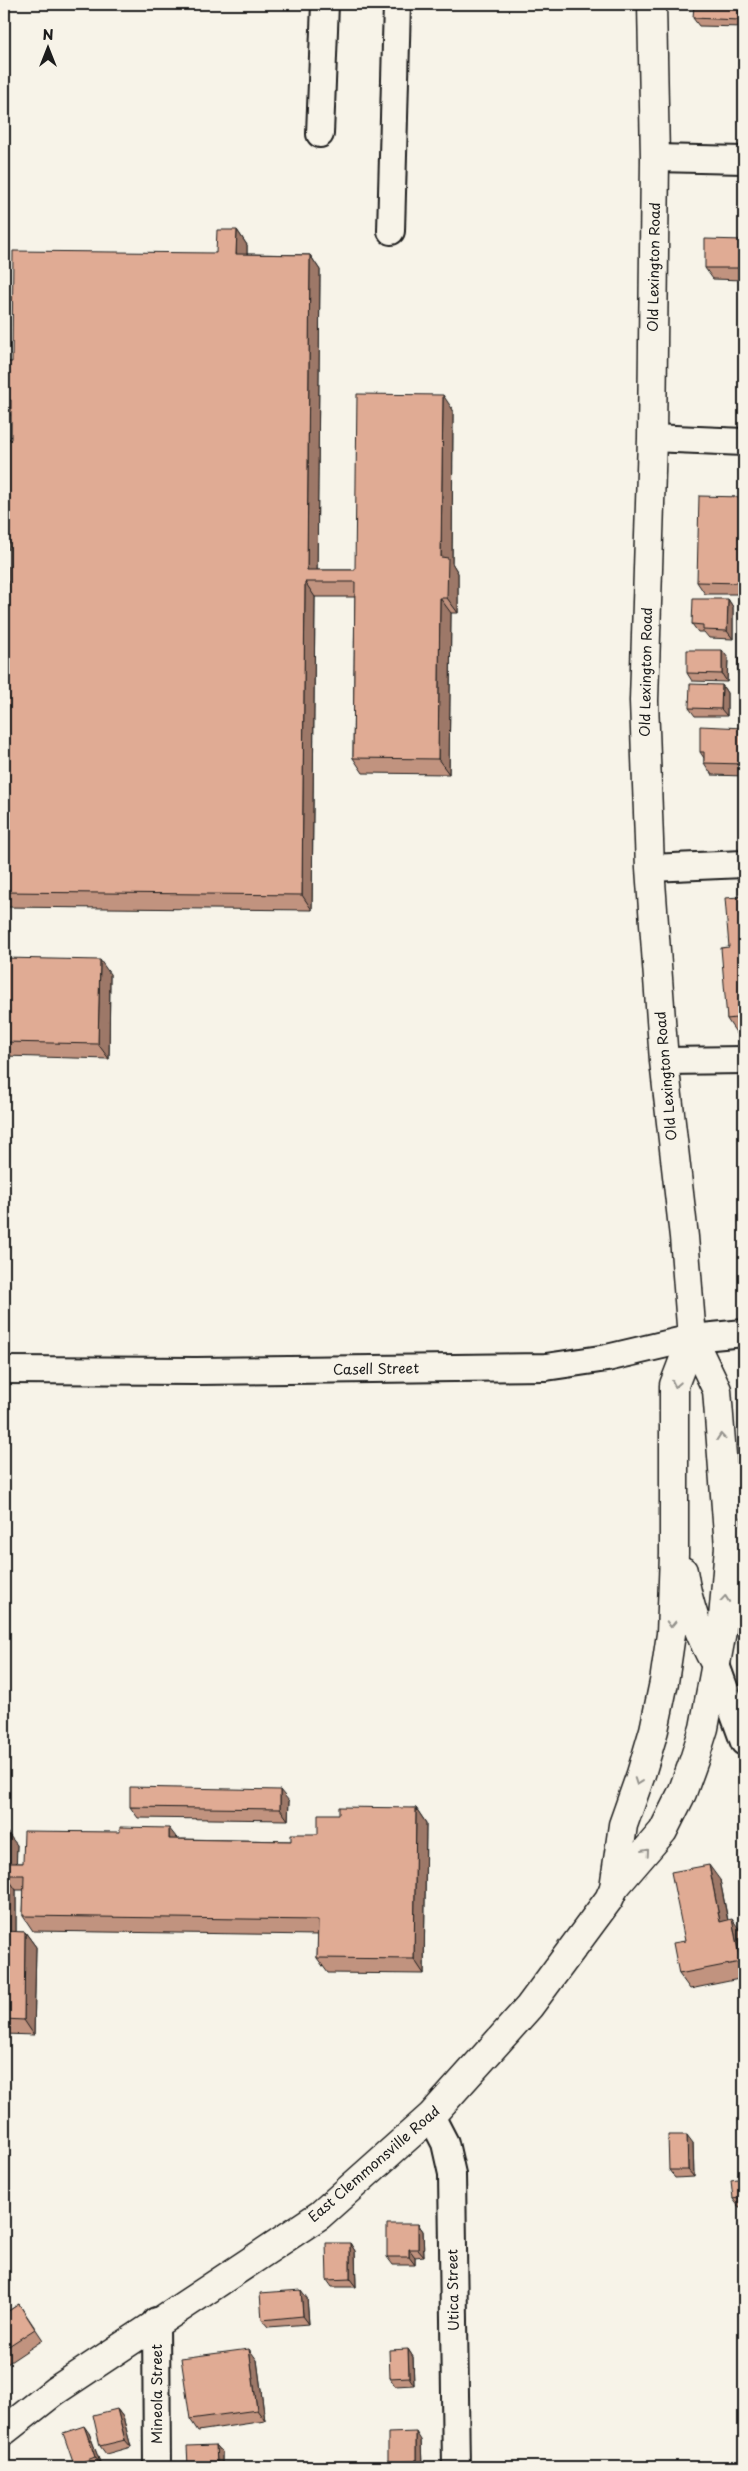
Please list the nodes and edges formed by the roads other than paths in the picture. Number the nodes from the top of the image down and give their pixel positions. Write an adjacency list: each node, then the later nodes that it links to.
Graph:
1 (396, 4): 7 (street)
2 (652, 4): 5 (main road, Old Lexington Road)
3 (325, 13): 4 (street)
4 (320, 134)
5 (656, 158): 6 (street); 8 (main road, Old Lexington Road)
6 (744, 160)
7 (392, 230)
8 (652, 438): 9 (street); 11 (main road, Old Lexington Road)
9 (744, 442)
10 (744, 864): 11 (street)
11 (650, 868): 13 (main road, Old Lexington Road)
12 (744, 1060): 13 (street)
13 (664, 1061): 15 (main road, Old Lexington Road)
14 (744, 1333): 15 (street, Casell Street)
15 (692, 1338): 16 (street, Casell Street); 17 (main road, Old Lexington Road, one-way to 17); 18 (main road, Old Lexington Road, one-way to 15)
16 (4, 1370)
17 (674, 1523): 19 (main road); 21 (main road, East Clemmonsville Road, one-way to 21)
18 (736, 1524): 19 (main road, Old Lexington Road, one-way to 18)
19 (716, 1665): 20 (street, Old Lexington Road); 21 (main road, East Clemmonsville Road, one-way to 19)
20 (744, 1742)
21 (614, 1888): 22 (main road, East Clemmonsville Road)
22 (431, 2116): 23 (main road, East Clemmonsville Road); 26 (street, Utica Street)
23 (156, 2322): 24 (main road, East Clemmonsville Road); 25 (street, Mineola Street)
24 (4, 2431)
25 (157, 2467)
26 (456, 2467)

